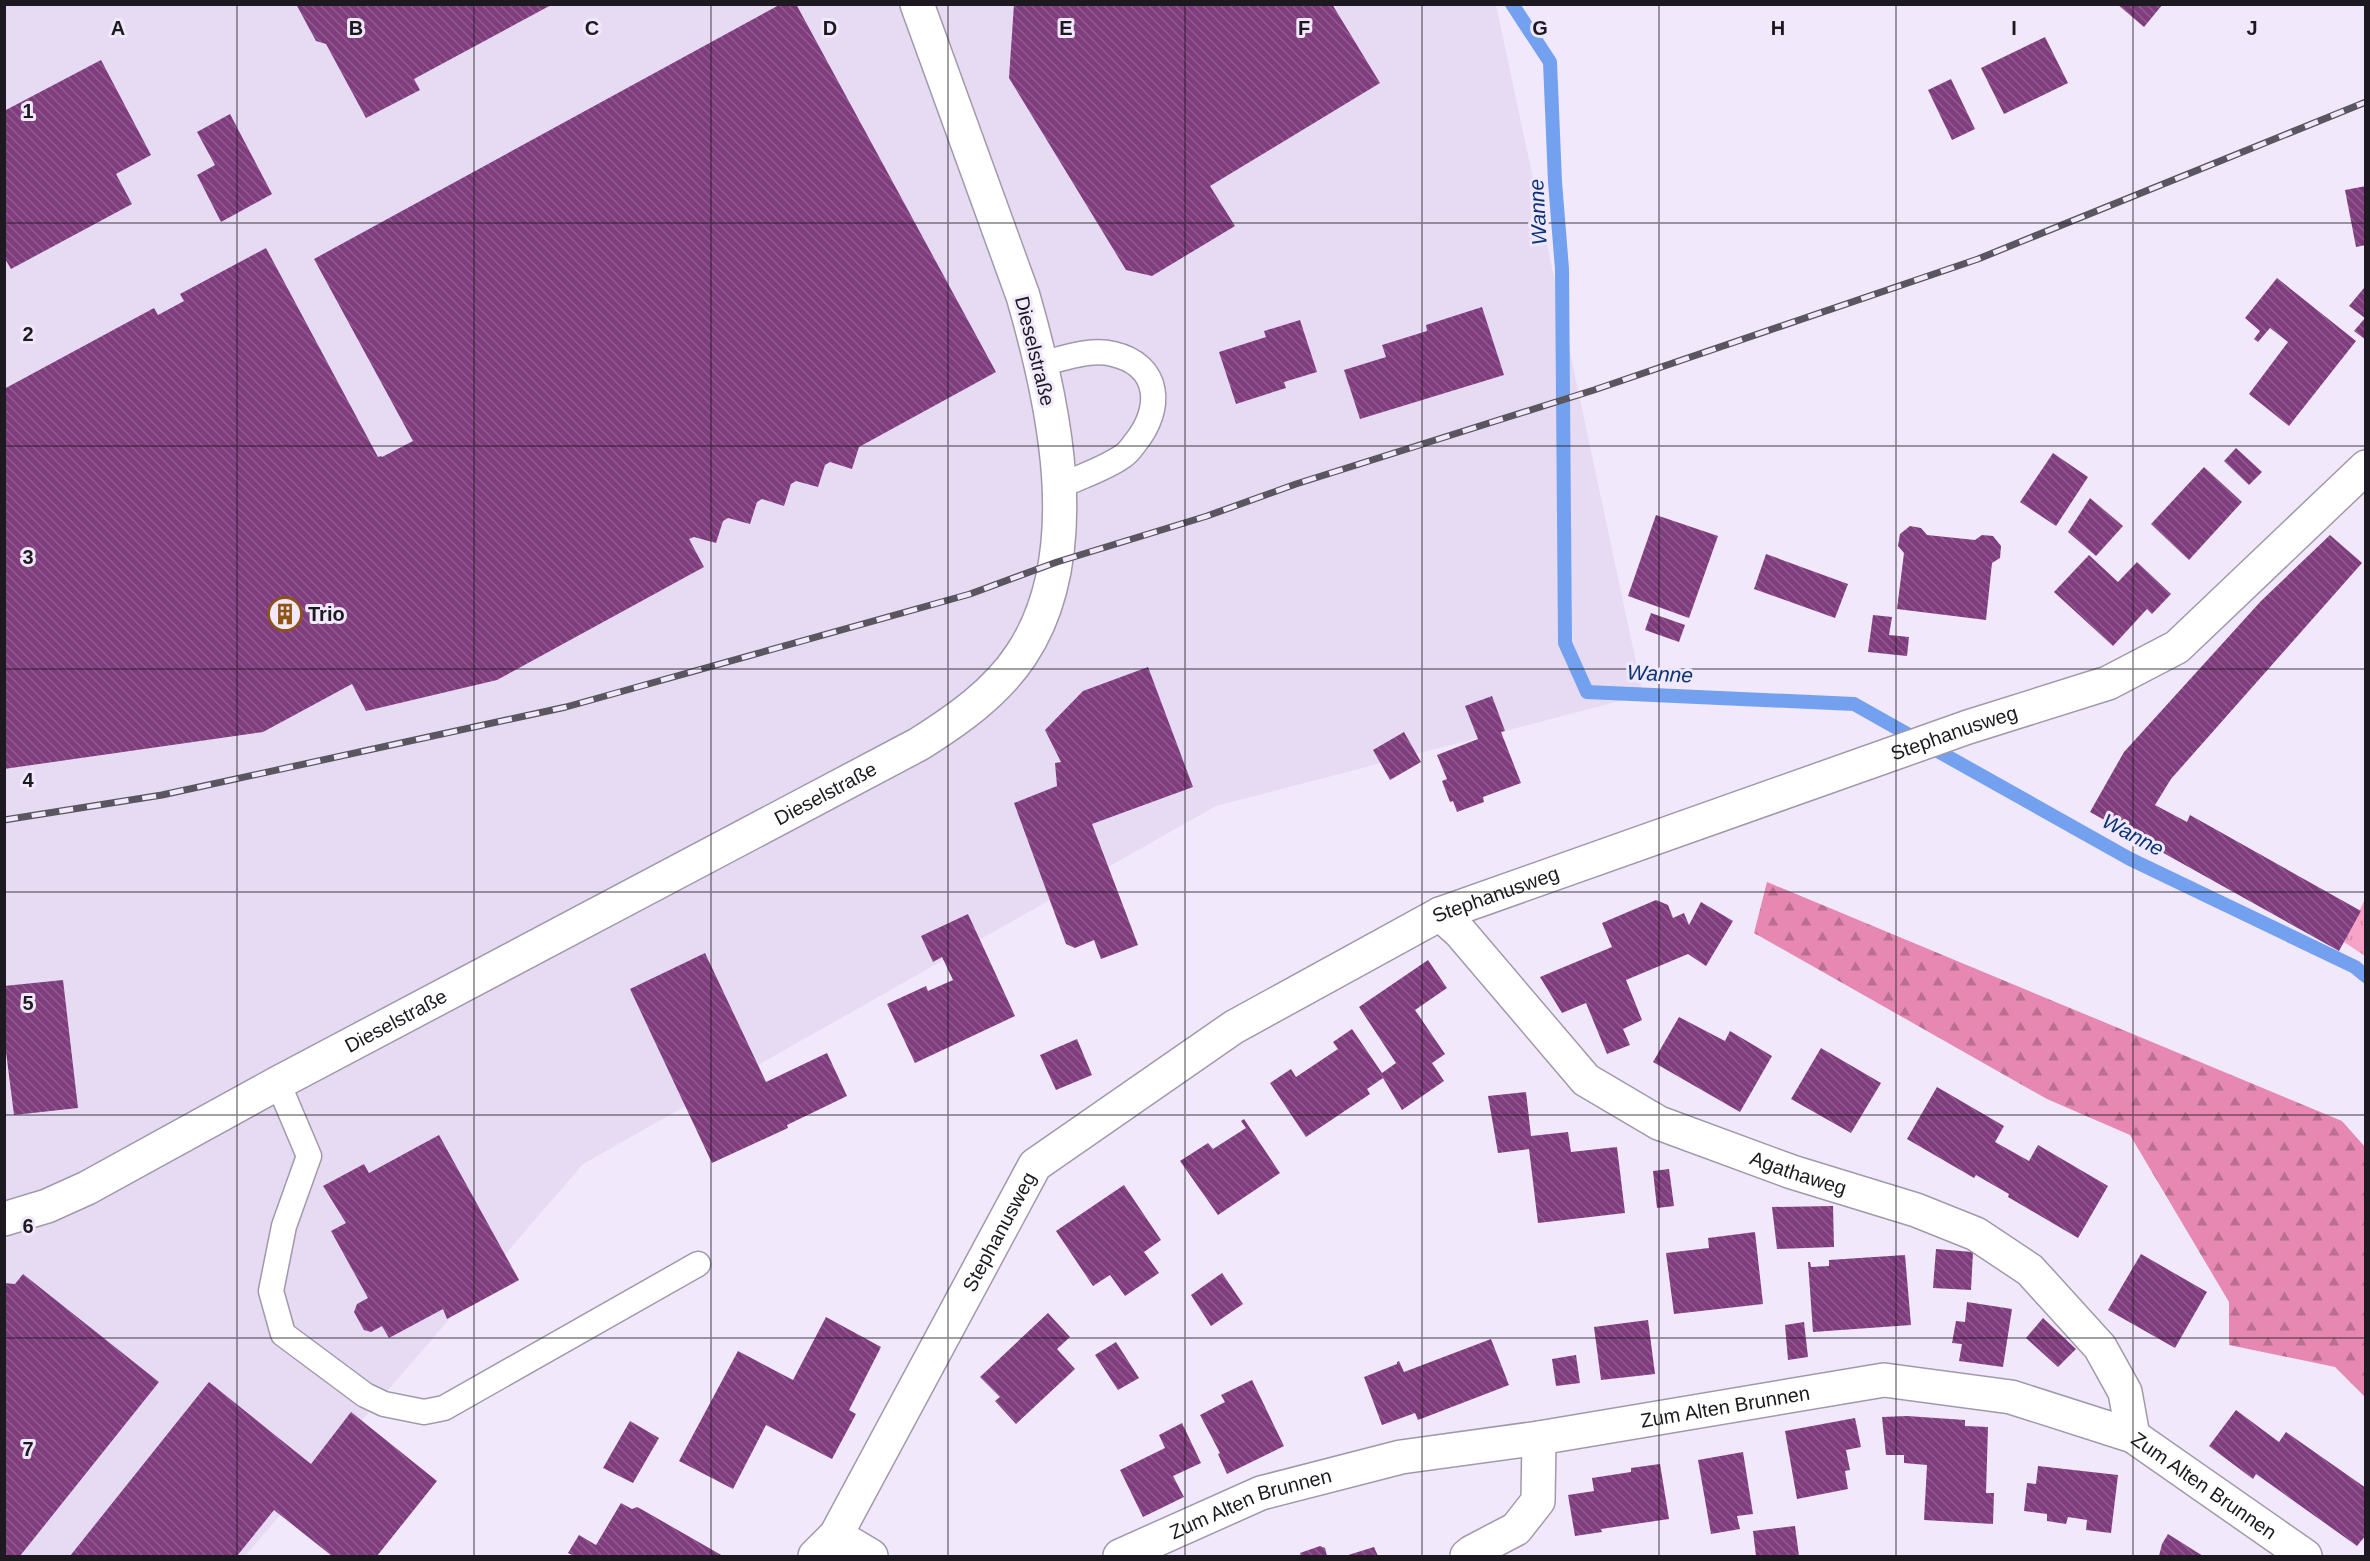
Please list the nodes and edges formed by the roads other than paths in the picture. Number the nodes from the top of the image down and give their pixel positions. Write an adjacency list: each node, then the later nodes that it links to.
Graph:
1 (916, 4): 2 (street, Dieselstraße)
2 (1040, 364): 4 (street, Dieselstraße); 4 (lane)
3 (2366, 467): 5 (street, Stephanusweg)
4 (1060, 486): 6 (street, Dieselstraße)
5 (1440, 914): 9 (street, Agathaweg); 11 (street, Stephanusweg)
6 (278, 1083): 7 (street, Dieselstraße); 8 (lane)
7 (4, 1219)
8 (698, 1264)
9 (2133, 1436): 10 (street, Zum Alten Brunnen); 15 (street, Zum Alten Brunnen)
10 (1539, 1438): 13 (street, Zum Alten Brunnen); 14 (street)
11 (826, 1546): 12 (street)
12 (871, 1557)
13 (1120, 1557)
14 (1467, 1557)
15 (2305, 1557)

